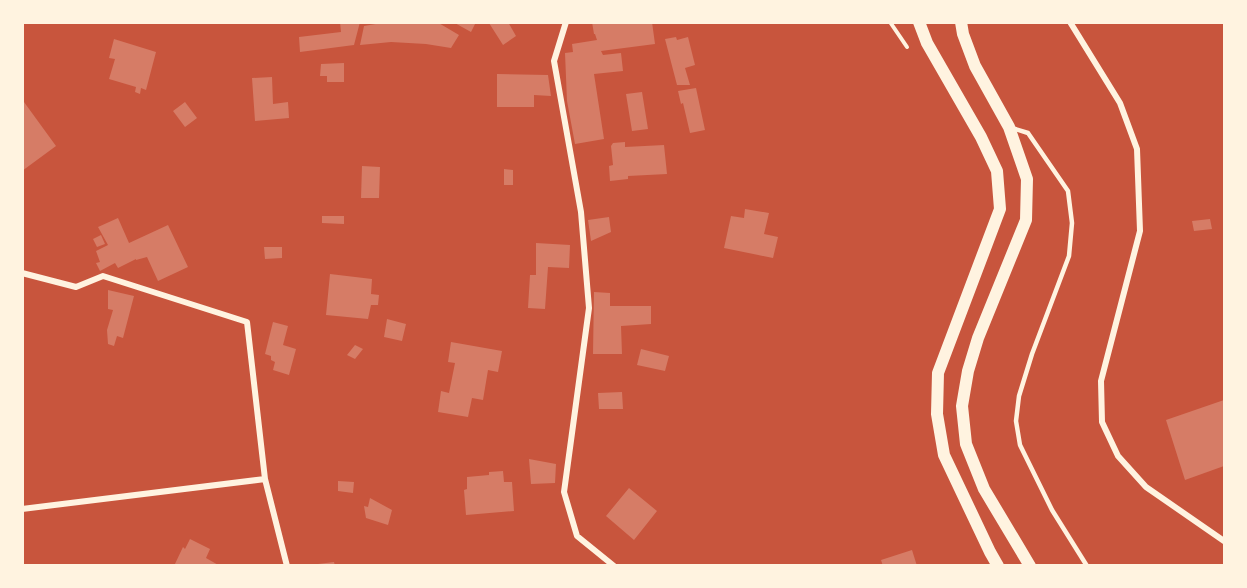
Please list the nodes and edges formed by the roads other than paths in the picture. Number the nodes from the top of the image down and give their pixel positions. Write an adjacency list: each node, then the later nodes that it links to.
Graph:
1 (566, 22): 12 (street)
2 (919, 22): 13 (main road)
3 (954, 22): 5 (street)
4 (1070, 22): 10 (street)
5 (962, 28): 6 (main road)
6 (1009, 126): 14 (main road); 15 (lane)
7 (22, 273): 8 (street)
8 (265, 479): 9 (street); 11 (street)
9 (22, 509)
10 (1224, 541)
11 (287, 566)
12 (614, 566)
13 (998, 566)
14 (1030, 566)
15 (1087, 566)

